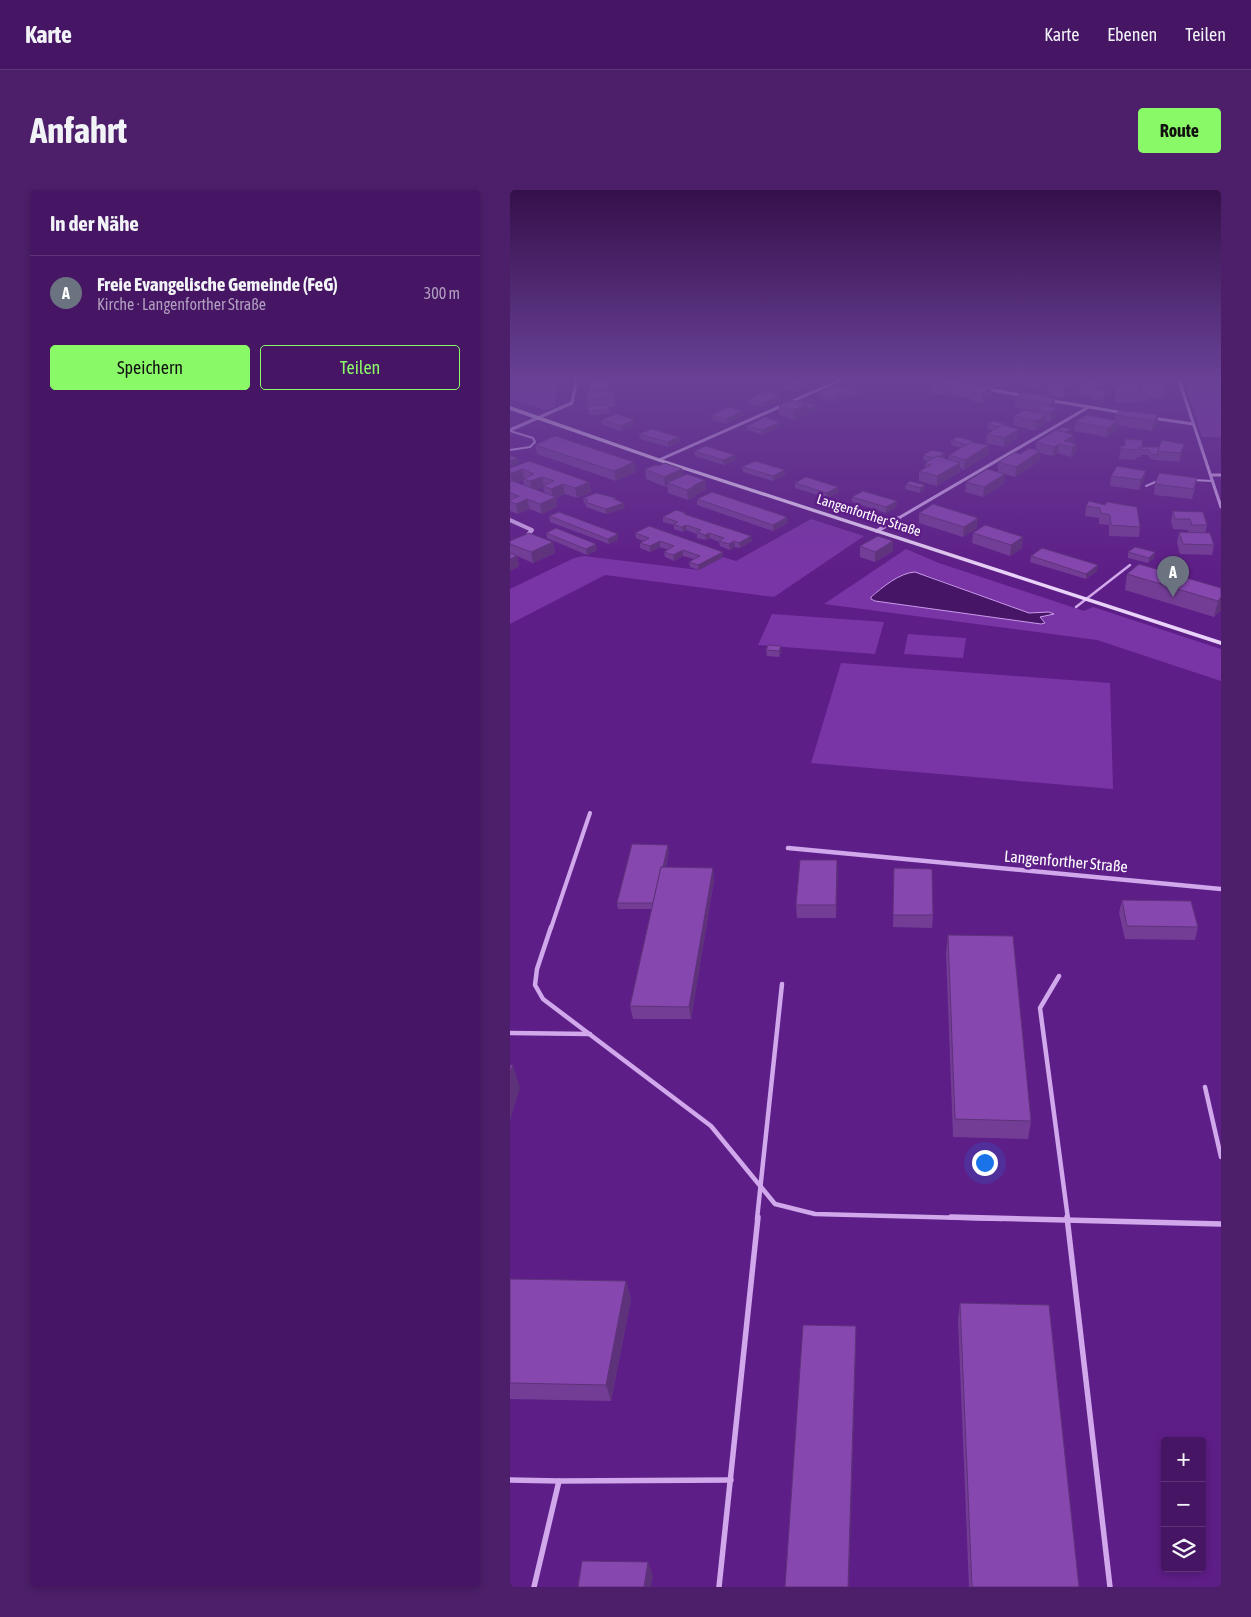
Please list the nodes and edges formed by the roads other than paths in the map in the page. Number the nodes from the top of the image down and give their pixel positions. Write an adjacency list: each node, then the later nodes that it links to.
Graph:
1 (536, 442): 6 (lane)
2 (608, 442): 7 (main road, Langenforther Straße)
3 (700, 442): 7 (street)
4 (1029, 442): 16 (street)
5 (1199, 442): 8 (street)
6 (510, 450)
7 (660, 460): 16 (main road, Langenforther Straße)
8 (1211, 475): 9 (street); 12 (street)
9 (1221, 475)
10 (1165, 480): 13 (lane)
11 (1184, 480): 12 (lane)
12 (1213, 481): 14 (street)
13 (1146, 486)
14 (1221, 507)
15 (510, 520): 17 (street)
16 (877, 531): 19 (main road, Langenforther Straße)
17 (519, 540)
18 (1130, 565): 19 (lane)
19 (1087, 599): 20 (lane); 21 (main road, Langenforther Straße)
20 (1076, 607)
21 (1221, 643)
22 (590, 813): 28 (lane)
23 (788, 848): 24 (street, Langenforther Straße)
24 (1221, 889)
25 (1059, 976): 32 (lane)
26 (782, 984): 31 (lane)
27 (510, 1033): 28 (lane)
28 (590, 1034): 31 (lane)
29 (1205, 1087): 30 (lane)
30 (1221, 1157)
31 (762, 1189): 32 (lane); 35 (lane)
32 (1068, 1222): 33 (lane); 39 (lane)
33 (1221, 1224)
34 (510, 1480): 36 (lane)
35 (731, 1480): 36 (lane); 38 (lane)
36 (559, 1481): 37 (lane)
37 (534, 1587)
38 (719, 1587)
39 (1110, 1587)

